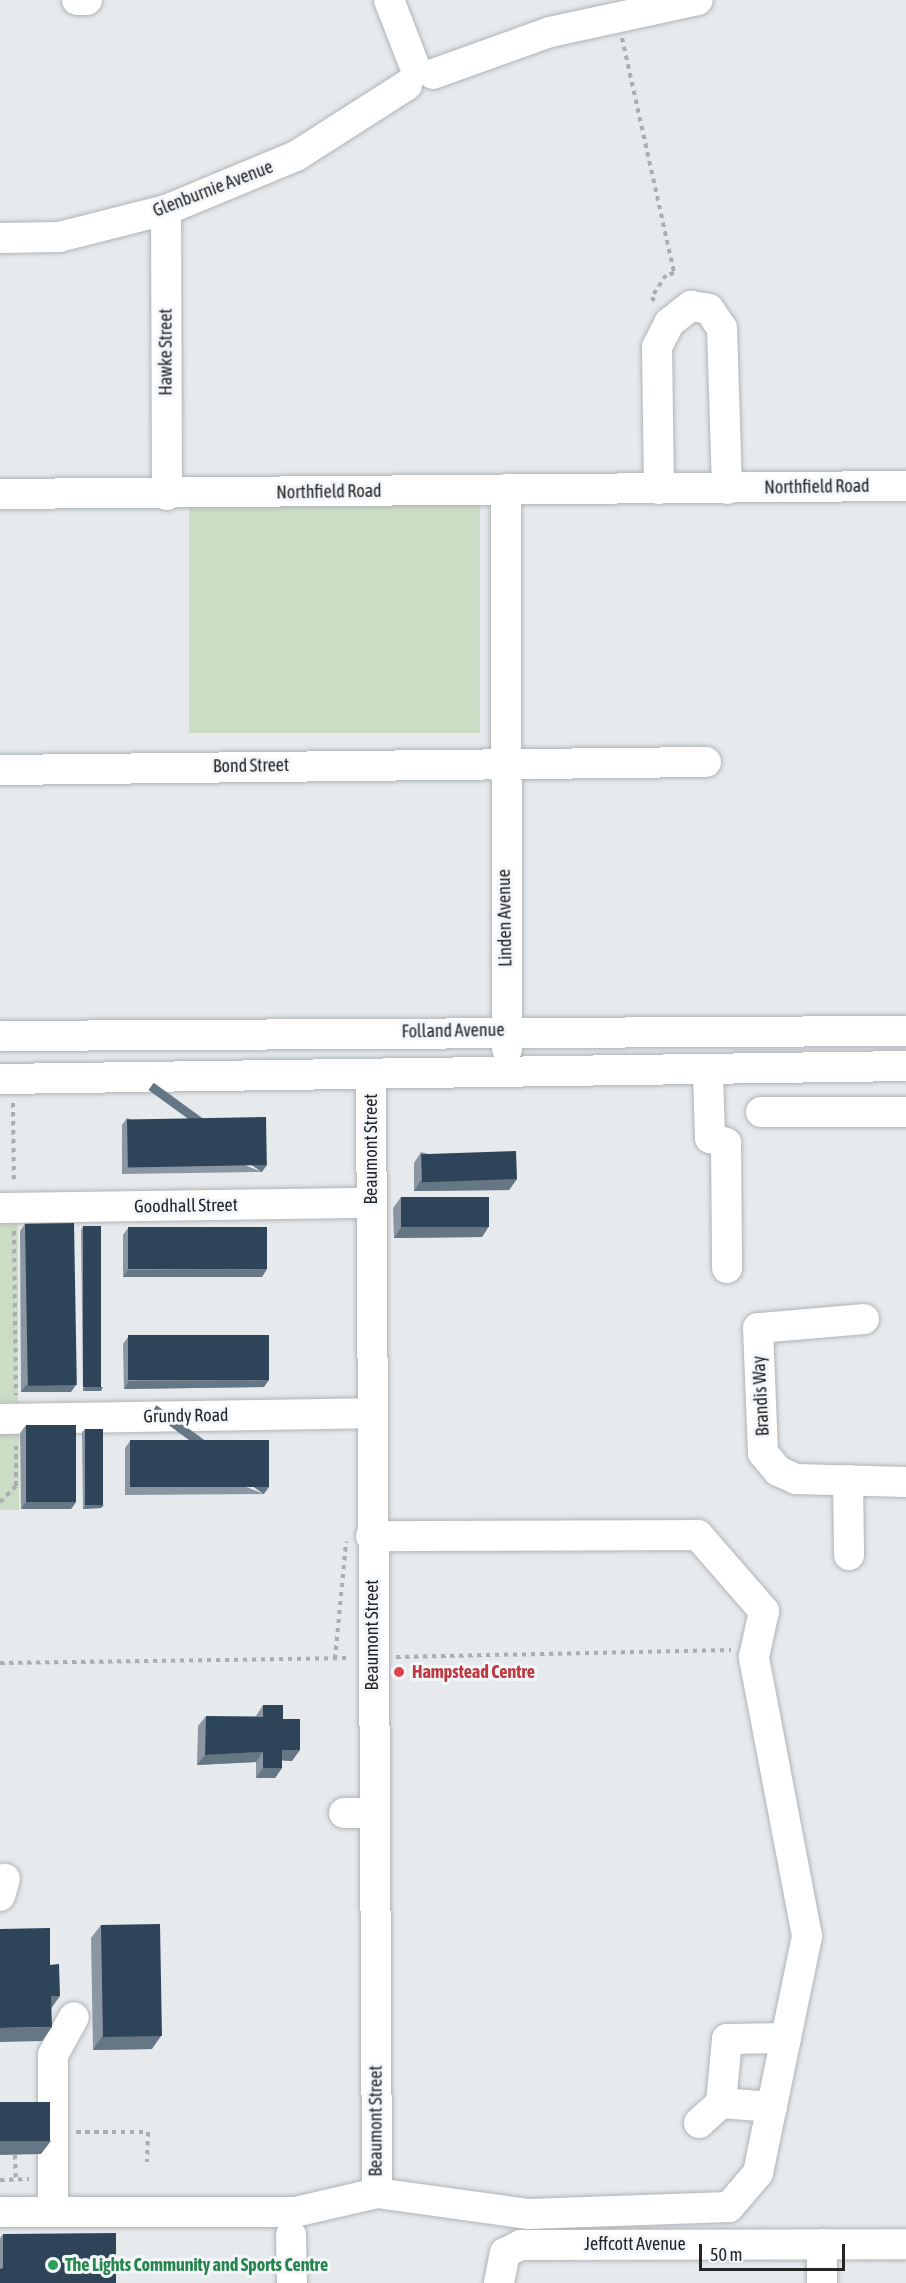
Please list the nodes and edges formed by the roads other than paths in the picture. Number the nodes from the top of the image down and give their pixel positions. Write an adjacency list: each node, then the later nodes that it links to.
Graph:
1 (77, 0): 2 (street)
2 (87, 0)
3 (389, 0): 5 (street)
4 (679, 1): 5 (street, Glenburnie Avenue)
5 (418, 75): 6 (street, Glenburnie Avenue)
6 (166, 210): 7 (street, Glenburnie Avenue); 13 (street, Hawke Street)
7 (0, 238)
8 (906, 486): 11 (street, Northfield Road)
9 (506, 489): 10 (street, Northfield Road); 13 (street, Northfield Road); 15 (street, Linden Avenue)
10 (658, 489): 11 (street, Northfield Road); 11 (street)
11 (727, 489)
12 (0, 494): 13 (street, Northfield Road)
13 (167, 495)
14 (706, 762): 15 (street)
15 (502, 763): 16 (street, Bond Street); 17 (street, Linden Avenue)
16 (0, 770)
17 (506, 1030): 18 (street, Folland Avenue); 19 (street, Folland Avenue); 24 (street, Linden Avenue)
18 (906, 1031)
19 (0, 1036)
20 (906, 1066): 21 (street)
21 (873, 1070): 22 (street); 25 (street)
22 (758, 1071): 23 (street); 30 (street)
23 (708, 1072): 24 (street); 33 (street)
24 (507, 1073): 26 (street)
25 (906, 1076)
26 (371, 1077): 27 (street); 31 (street, Beaumont Street)
27 (6, 1091)
28 (901, 1104): 30 (street)
29 (760, 1112): 30 (street)
30 (790, 1112)
31 (372, 1203): 32 (street, Goodhall Street); 35 (street, Beaumont Street)
32 (9, 1209)
33 (727, 1268)
34 (864, 1319): 37 (street, Brandis Way)
35 (372, 1413): 36 (street, Grundy Road); 39 (street, Beaumont Street)
36 (10, 1414)
37 (848, 1480): 38 (street, Brandis Way); 40 (street)
38 (906, 1482)
39 (359, 1539): 42 (street); 46 (street, Beaumont Street)
40 (849, 1555)
41 (74, 2016): 47 (street)
42 (786, 2038): 43 (street); 44 (street)
43 (721, 2103): 44 (street); 45 (street)
44 (772, 2107): 46 (street)
45 (699, 2123)
46 (377, 2193): 47 (street)
47 (52, 2211): 48 (street)
48 (0, 2212)
49 (291, 2235): 52 (street)
50 (822, 2244): 51 (street, Jeffcott Avenue); 53 (street, Jeffcott Avenue); 54 (street)
51 (906, 2244)
52 (292, 2283)
53 (499, 2283)
54 (822, 2283)

